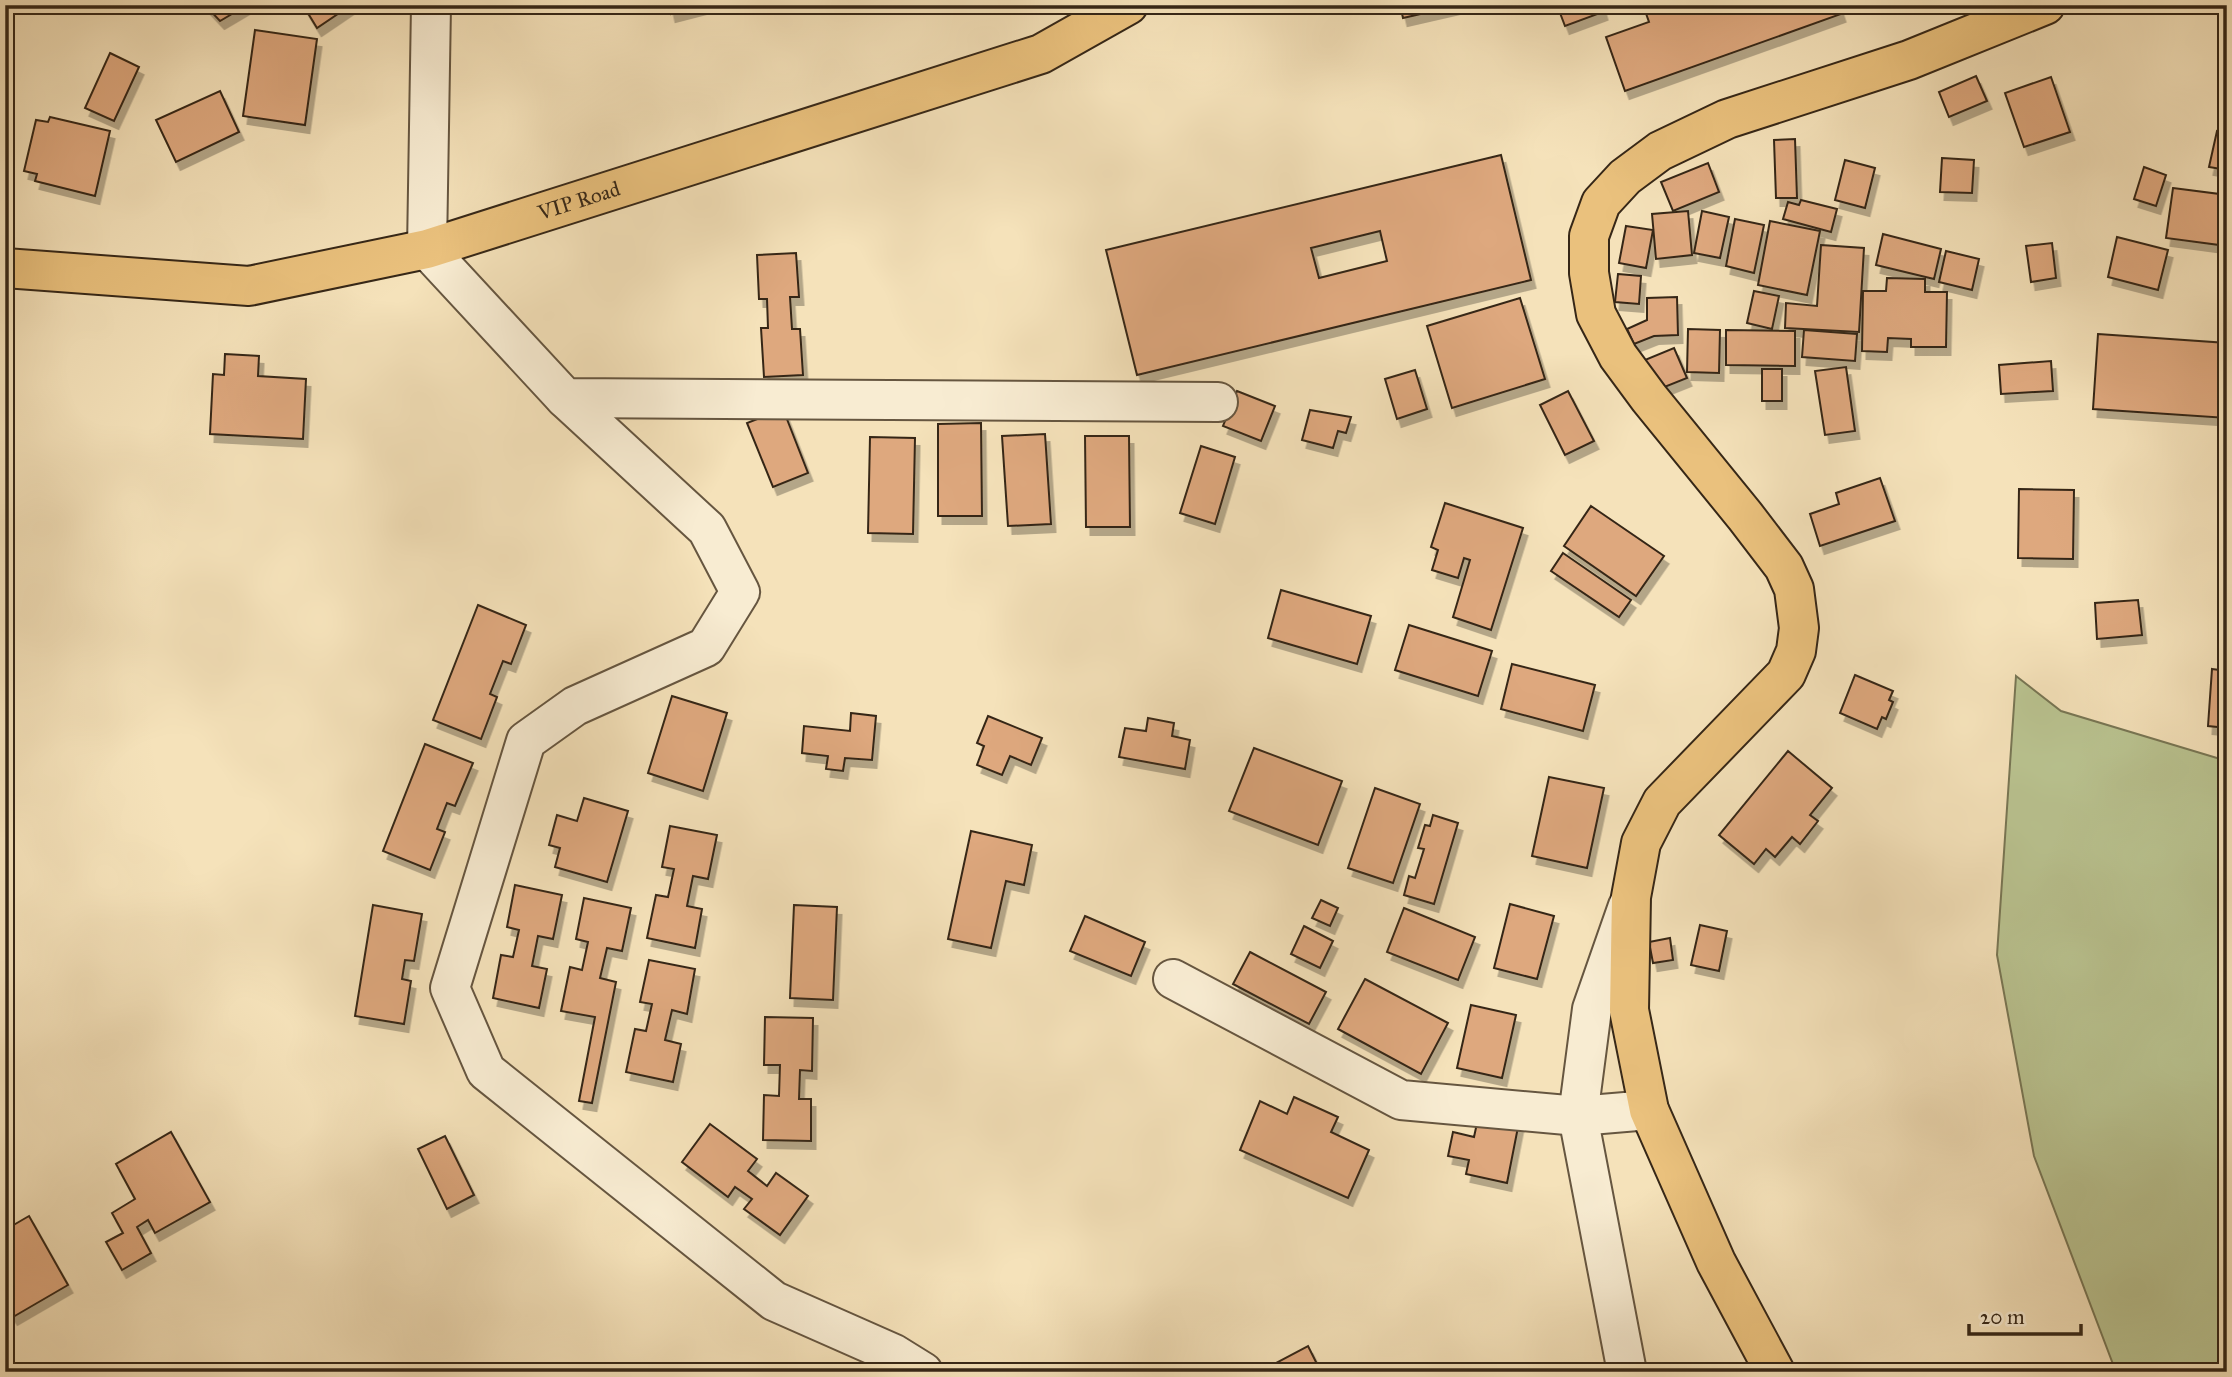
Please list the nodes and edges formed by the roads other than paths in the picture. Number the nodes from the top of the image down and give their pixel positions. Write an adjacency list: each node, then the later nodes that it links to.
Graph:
1 (431, 5): 4 (street)
2 (1128, 5): 4 (main road, VIP Road)
3 (2045, 5): 8 (main road)
4 (427, 249): 5 (main road, VIP Road); 6 (street)
5 (5, 268)
6 (565, 398): 7 (street); 12 (street)
7 (1218, 402)
8 (1631, 897): 10 (main road); 11 (street)
9 (1173, 979): 11 (street)
10 (1649, 1110): 11 (street); 14 (main road)
11 (1578, 1116): 13 (street)
12 (923, 1372)
13 (1627, 1372)
14 (1775, 1372)

